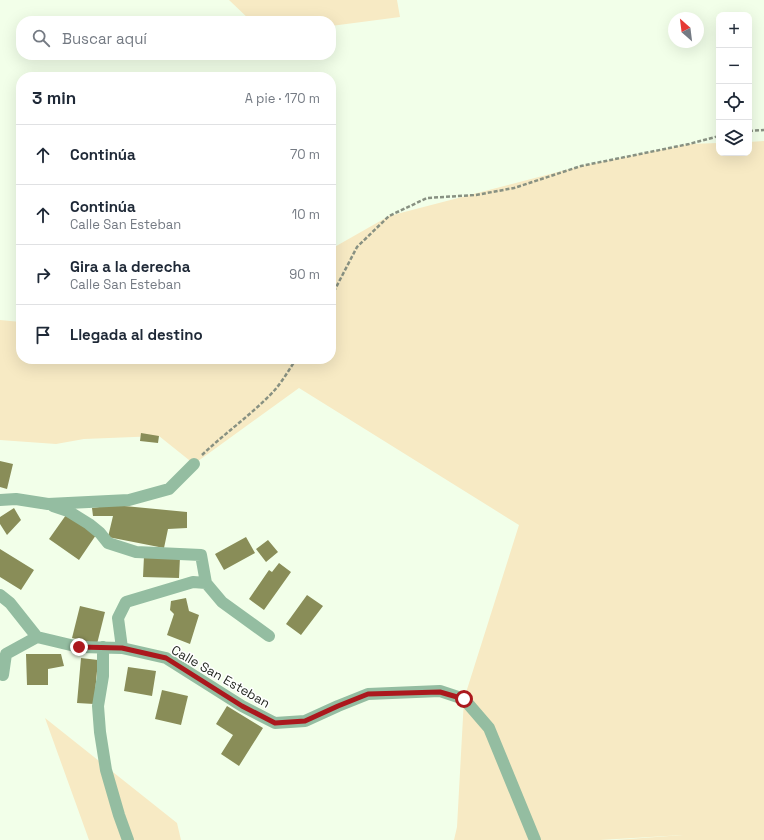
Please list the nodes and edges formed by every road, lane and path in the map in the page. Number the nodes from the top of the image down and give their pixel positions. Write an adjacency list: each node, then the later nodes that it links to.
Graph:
1 (764, 130): 2 (path)
2 (752, 131)
3 (716, 137): 4 (path)
4 (336, 287)
5 (293, 364): 6 (path)
6 (194, 464): 8 (street)
7 (0, 500): 8 (street)
8 (48, 504): 9 (street)
9 (206, 584): 11 (street); 14 (street)
10 (0, 595): 12 (street)
11 (269, 636)
12 (37, 637): 13 (street, Calle San Esteban); 15 (street)
13 (103, 647): 14 (street, Calle San Esteban); 16 (street)
14 (122, 648): 17 (street, Calle San Esteban)
15 (3, 676)
16 (128, 840)
17 (535, 840)

